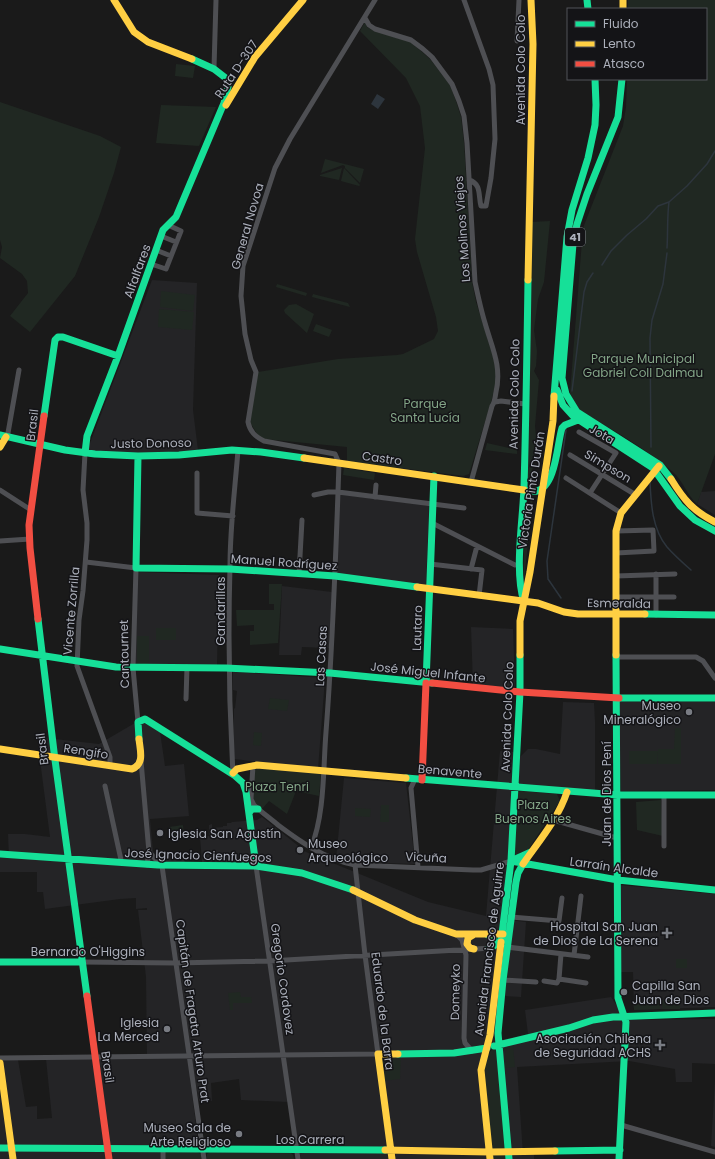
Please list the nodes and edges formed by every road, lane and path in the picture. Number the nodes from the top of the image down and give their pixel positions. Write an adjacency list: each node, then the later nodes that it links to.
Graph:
1 (114, 0): 10 (street)
2 (216, 0): 10 (street)
3 (303, 0): 13 (street, Ruta D-307)
4 (375, 0): 8 (street, General Novoa)
5 (464, 0): 14 (street)
6 (519, 0): 9 (street, Avenida Colo Colo)
7 (531, 0): 25 (street, Avenida Colo Colo)
8 (365, 18): 14 (street, Los Molinos Viejos); 37 (street, General Novoa)
9 (517, 41)
10 (214, 68): 13 (street, Alfalfares)
11 (595, 80): 23 (street, 41)
12 (622, 80): 38 (street, 41)
13 (219, 115): 15 (street, Alfalfares)
14 (469, 180): 24 (street, Los Molinos Viejos)
15 (168, 225): 16 (street, Alfalfares); 17 (street)
16 (161, 236): 17 (street); 18 (street, Alfalfares)
17 (176, 242): 19 (street)
18 (156, 250): 19 (street); 20 (street, Alfalfares)
19 (171, 256): 20 (street)
20 (151, 264): 21 (street, Alfalfares)
21 (118, 356): 30 (street, Brasil); 33 (street, Alfalfares)
22 (19, 370): 29 (street)
23 (556, 382): 26 (street, 41); 27 (street, Victoria Pinto Durán)
24 (495, 402): 25 (street); 43 (street, Los Molinos Viejos)
25 (525, 404): 46 (street, Avenida Colo Colo)
26 (578, 420): 34 (street); 38 (street, 41)
27 (553, 421): 34 (street); 82 (street, Victoria Pinto Durán)
28 (579, 432): 40 (street, Jota)
29 (3, 434): 30 (street, Justo Donoso); 31 (street)
30 (40, 443): 33 (street, Justo Donoso); 54 (street, Brasil)
31 (0, 447)
32 (238, 450): 36 (street, Justo Donoso); 37 (street, Castro); 56 (street, Gandarillas)
33 (85, 453): 36 (street, Justo Donoso); 66 (street, Vicente Zorrilla)
34 (556, 455): 46 (street, Castro)
35 (570, 455): 40 (street, Simpson)
36 (138, 456): 69 (street, Cantournet)
37 (339, 463): 41 (street, Castro); 47 (street, Las Casas)
38 (658, 468): 50 (street, Juan de Dios Pení); 58 (street, 41); 60 (street, 41)
39 (197, 473): 56 (street)
40 (602, 474): 48 (street, Jota); 50 (street, Simpson)
41 (434, 476): 43 (street, Castro); 52 (street, Lautaro)
42 (566, 478): 48 (street)
43 (471, 482): 46 (street, Castro)
44 (376, 485): 51 (street)
45 (0, 490): 54 (street)
46 (524, 490): 82 (street, Avenida Colo Colo)
47 (338, 492): 49 (street); 51 (street); 75 (street, Las Casas)
48 (590, 493): 55 (street)
49 (314, 495)
50 (636, 495): 55 (street, Juan de Dios Pení)
51 (375, 497): 52 (street)
52 (433, 504): 53 (street); 59 (street, Lautaro)
53 (464, 508)
54 (30, 510): 62 (street, Brasil)
55 (621, 513): 61 (street, Juan de Dios Pení)
56 (233, 516): 70 (street, Gandarillas)
57 (302, 520): 72 (street)
58 (715, 522)
59 (432, 523): 64 (street); 67 (street, Lautaro)
60 (715, 530)
61 (616, 531): 65 (street, Juan de Dios Pení); 65 (street)
62 (30, 540): 63 (street); 87 (street, Brasil)
63 (0, 541)
64 (477, 546): 68 (street); 71 (street)
65 (616, 553): 76 (street, Juan de Dios Pení)
66 (86, 562): 69 (street, Manuel Rodríguez); 89 (street, Vicente Zorrilla)
67 (430, 564): 71 (street); 77 (street, Lautaro)
68 (515, 564)
69 (136, 568): 70 (street, Manuel Rodríguez); 91 (street, Cantournet)
70 (230, 569): 72 (street, Manuel Rodríguez); 92 (street, Gandarillas)
71 (471, 569): 78 (street)
72 (299, 574): 75 (street, Manuel Rodríguez)
73 (656, 574): 74 (street); 76 (street); 80 (street)
74 (675, 574)
75 (335, 576): 77 (street, Manuel Rodríguez); 93 (street, Las Casas)
76 (616, 576): 83 (street, Juan de Dios Pení)
77 (429, 589): 78 (street, Manuel Rodríguez); 95 (street, Lautaro)
78 (479, 596): 82 (street, Manuel Rodríguez)
79 (619, 597): 80 (street)
80 (656, 597): 81 (street); 84 (street)
81 (674, 597)
82 (524, 602): 83 (street, Esmeralda); 96 (street, Avenida Colo Colo)
83 (616, 615): 84 (street, Esmeralda); 88 (street, Juan de Dios Pení)
84 (656, 615): 85 (street, Esmeralda)
85 (715, 615)
86 (0, 649): 87 (street, José Miguel Infante)
87 (42, 656): 89 (street, José Miguel Infante); 102 (street, Brasil)
88 (616, 657): 94 (street); 97 (street, Juan de Dios Pení)
89 (77, 662): 91 (street, José Miguel Infante); 105 (street, Vicente Zorrilla)
90 (187, 667): 91 (street, José Miguel Infante); 92 (street, José Miguel Infante); 99 (street)
91 (133, 668): 100 (street, Cantournet)
92 (230, 668): 93 (street, José Miguel Infante); 106 (street, Gandarillas)
93 (330, 673): 95 (street, José Miguel Infante); 107 (street, Las Casas)
94 (715, 678)
95 (426, 682): 96 (street, José Miguel Infante); 108 (street, Lautaro)
96 (520, 692): 97 (street, José Miguel Infante); 110 (street, Avenida Colo Colo)
97 (616, 698): 98 (street, José Miguel Infante); 112 (street, Juan de Dios Pení)
98 (715, 698)
99 (186, 699)
100 (138, 722): 103 (street, Cantournet); 106 (street)
101 (0, 749): 102 (street, Rengifo)
102 (54, 757): 105 (street, Rengifo); 124 (street, Brasil)
103 (141, 761): 105 (street, Rengifo); 121 (street, Cantournet)
104 (254, 765): 106 (street, Benavente); 107 (street, Benavente); 115 (street)
105 (110, 766)
106 (233, 772): 116 (street, Gregorio Cordovez)
107 (324, 772): 108 (street, Benavente); 120 (street, Las Casas)
108 (419, 780): 110 (street, Benavente); 132 (street, Lautaro)
109 (105, 786): 125 (street)
110 (515, 787): 111 (street, Benavente); 126 (street, Avenida Francisco de Aguirre)
111 (567, 792): 112 (street, Benavente); 117 (street, Avenida Francisco de Aguirre)
112 (618, 795): 113 (street, Benavente); 118 (street, Juan de Dios Pení)
113 (664, 795): 114 (street, Benavente); 119 (street)
114 (715, 795)
115 (258, 809): 116 (street); 120 (street, Vicuña)
116 (249, 813): 131 (street, Gregorio Cordovez)
117 (553, 820): 118 (street); 122 (street, Avenida Francisco de Aguirre)
118 (617, 838): 133 (street, Juan de Dios Pení)
119 (664, 846)
120 (311, 848): 129 (street, Vicuña)
121 (149, 852): 128 (street, Cantournet); 130 (street)
122 (531, 852): 126 (street); 127 (street, Avenida Francisco de Aguirre)
123 (0, 854): 124 (street, José Ignacio Cienfuegos)
124 (68, 860): 128 (street, José Ignacio Cienfuegos); 153 (street, Brasil)
125 (121, 860)
126 (511, 861): 127 (street, Larraín Alcalde); 132 (street, Vicuña); 140 (street, Avenida Francisco de Aguirre)
127 (524, 864): 133 (street, Larraín Alcalde); 138 (street, Avenida Francisco de Aguirre)
128 (147, 865): 130 (street, José Ignacio Cienfuegos)
129 (355, 865): 132 (street, Vicuña); 135 (street, Eduardo de la Barra)
130 (162, 866): 131 (street, José Ignacio Cienfuegos); 154 (street, Capitán de Fragata Arturo Prat)
131 (256, 866): 135 (street, José Ignacio Cienfuegos); 151 (street, Gregorio Cordovez)
132 (418, 867)
133 (618, 880): 134 (street, Larraín Alcalde); 161 (street, Juan de Dios Pení)
134 (715, 890)
135 (358, 893): 139 (street, José Ignacio Cienfuegos); 148 (street, Eduardo de la Barra)
136 (581, 896): 149 (street)
137 (562, 898): 138 (street)
138 (511, 917): 143 (street, Avenida Francisco de Aguirre)
139 (456, 934): 141 (street, José Ignacio Cienfuegos); 145 (street, Domeyko)
140 (502, 934): 142 (street, José Ignacio Cienfuegos); 143 (street)
141 (473, 935): 142 (street, José Ignacio Cienfuegos); 146 (street)
142 (488, 935): 144 (street)
143 (505, 946): 144 (street); 147 (street); 156 (street, Avenida Francisco de Aguirre); 163 (street, Avenida Francisco de Aguirre)
144 (489, 948): 146 (street)
145 (465, 949): 146 (street); 148 (street); 164 (street, Domeyko)
146 (474, 949)
147 (561, 954): 149 (street); 155 (street)
148 (365, 955): 151 (street, Bernardo O'Higgins); 165 (street, Eduardo de la Barra)
149 (574, 955): 150 (street)
150 (588, 957)
151 (270, 961): 154 (street, Bernardo O'Higgins); 166 (street, Gregorio Cordovez)
152 (0, 962): 153 (street, Bernardo O'Higgins)
153 (82, 962): 154 (street, Bernardo O'Higgins); 167 (street, Brasil)
154 (176, 962): 168 (street, Capitán de Fragata Arturo Prat)
155 (559, 979): 157 (street); 159 (street)
156 (503, 980): 158 (street); 162 (street, Avenida Francisco de Aguirre)
157 (544, 981)
158 (536, 982)
159 (586, 983)
160 (715, 1013): 161 (street)
161 (625, 1017): 162 (street); 171 (street, Juan de Dios Pení)
162 (498, 1046): 163 (street); 182 (street, Avenida Francisco de Aguirre)
163 (487, 1048): 164 (street); 181 (street, Avenida Francisco de Aguirre)
164 (472, 1051): 165 (street)
165 (378, 1054): 166 (street); 178 (street, Eduardo de la Barra)
166 (283, 1055): 168 (street); 177 (street, Gregorio Cordovez)
167 (96, 1056): 168 (street); 169 (street); 174 (street, Brasil)
168 (189, 1056): 176 (street, Capitán de Fragata Arturo Prat)
169 (0, 1058)
170 (0, 1063): 173 (street)
171 (621, 1125): 179 (street, Juan de Dios Pení); 180 (street)
172 (0, 1148): 173 (street, Los Carrera)
173 (12, 1148): 174 (street, Los Carrera); 183 (street)
174 (108, 1148): 175 (street, Los Carrera); 184 (street, Brasil)
175 (163, 1148): 176 (street, Los Carrera); 185 (street)
176 (202, 1148): 177 (street, Los Carrera); 186 (street, Capitán de Fragata Arturo Prat)
177 (297, 1150): 178 (street, Los Carrera); 187 (street, Gregorio Cordovez)
178 (391, 1150): 181 (street, Los Carrera); 188 (street, Eduardo de la Barra)
179 (620, 1150): 182 (street, Los Carrera); 189 (street, Juan de Dios Pení)
180 (715, 1152)
181 (490, 1155): 182 (street, Los Carrera)
182 (509, 1155)
183 (13, 1159)
184 (109, 1159)
185 (163, 1159)
186 (204, 1159)
187 (298, 1159)
188 (392, 1159)
189 (619, 1159)

